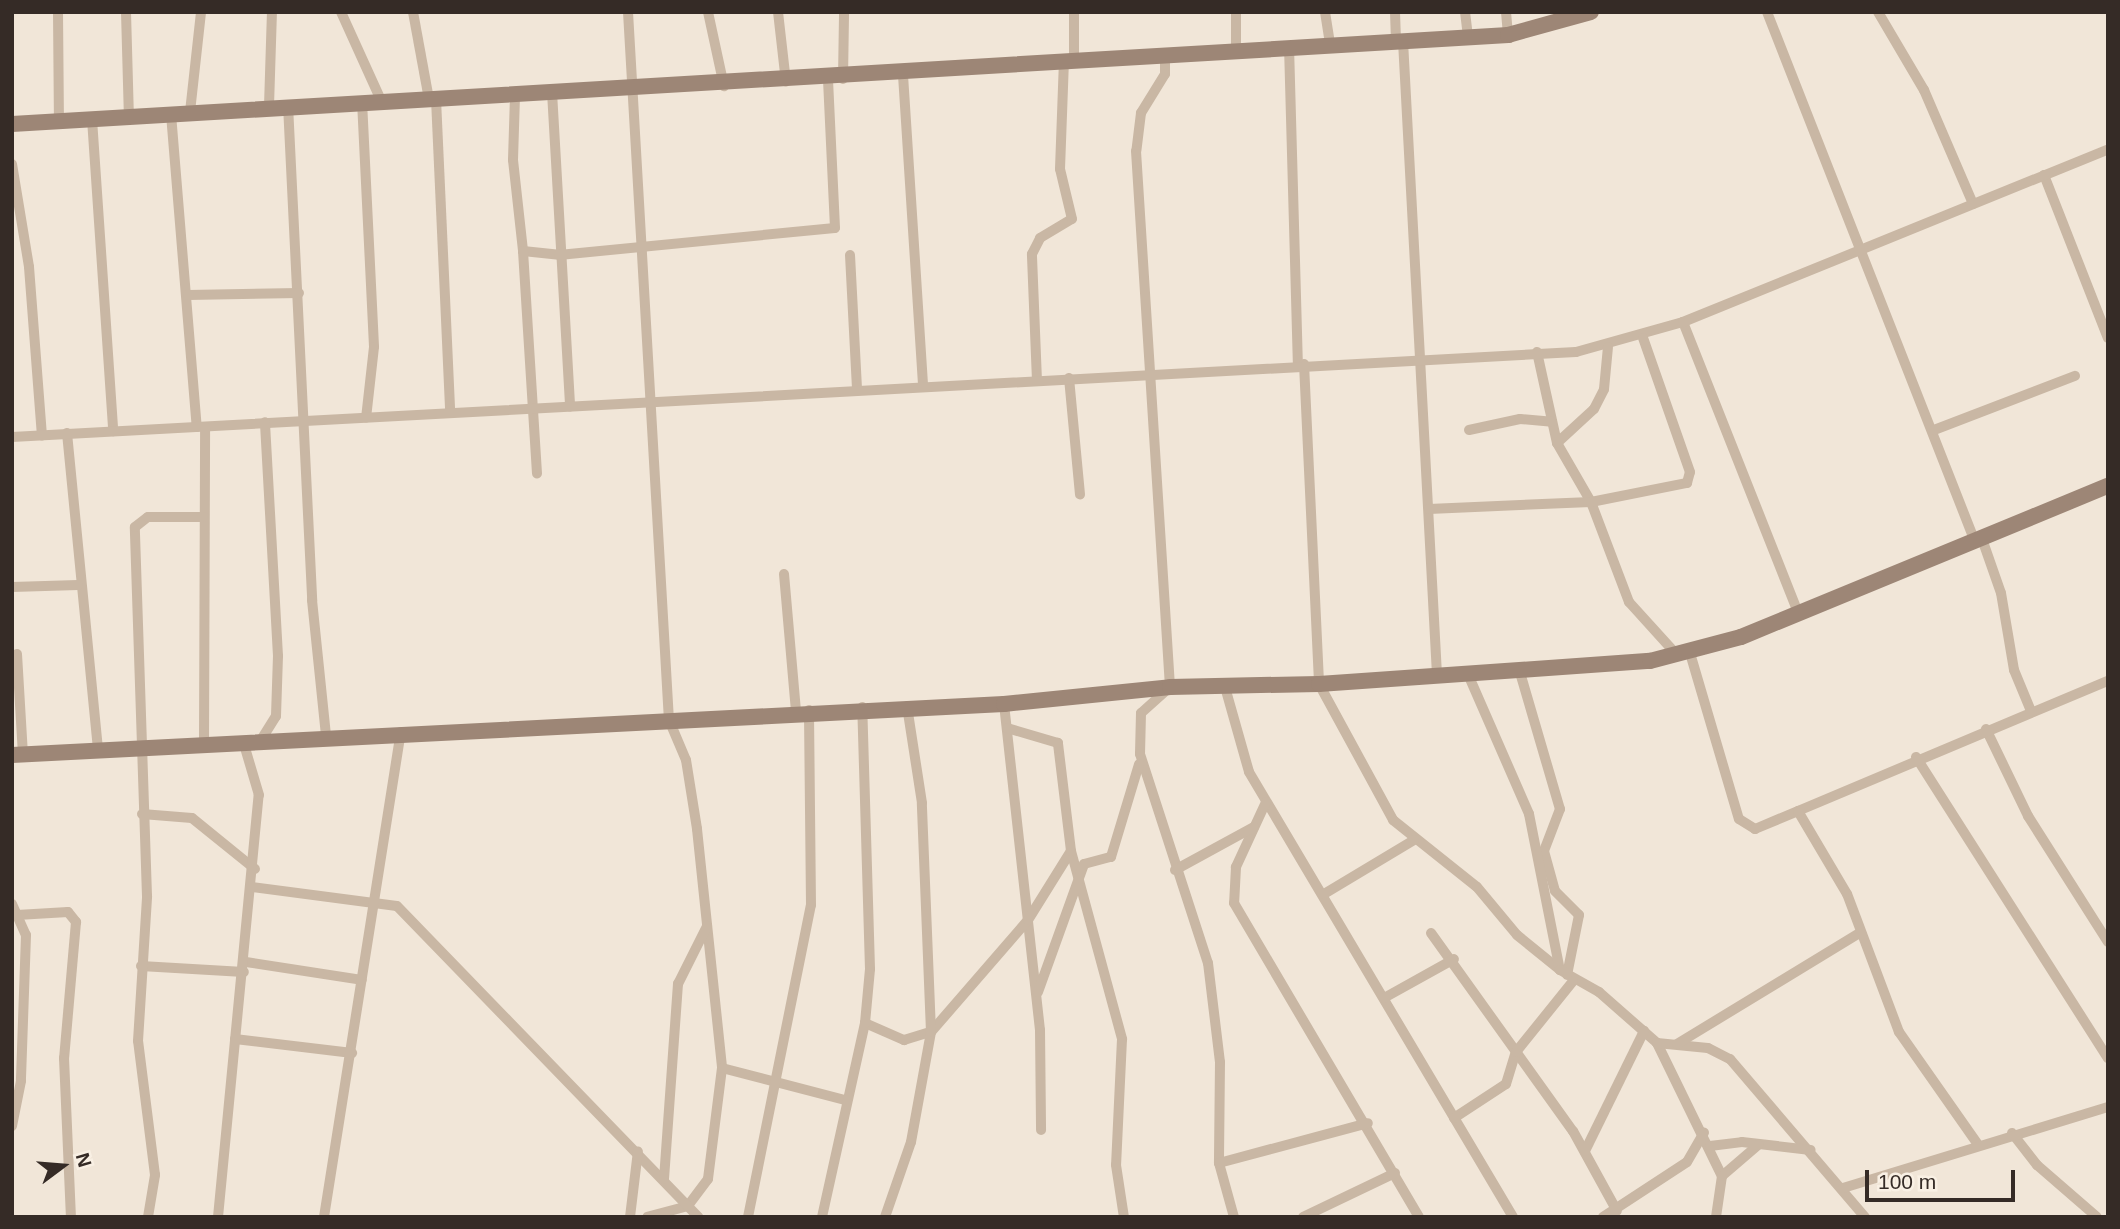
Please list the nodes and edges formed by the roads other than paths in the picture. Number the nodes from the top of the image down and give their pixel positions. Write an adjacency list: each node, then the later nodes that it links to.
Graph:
1 (58, 12): 44 (street)
2 (126, 12): 42 (street)
3 (201, 12): 40 (street)
4 (272, 12): 39 (street)
5 (341, 12): 36 (street)
6 (413, 12): 35 (street)
7 (628, 12): 32 (street)
8 (708, 12): 31 (street)
9 (778, 12): 30 (street)
10 (844, 12): 29 (street)
11 (1074, 12): 27 (street)
12 (1236, 12): 25 (street)
13 (1325, 12): 23 (street)
14 (1395, 12): 22 (street)
15 (1465, 12): 21 (street)
16 (1506, 12): 20 (street)
17 (1591, 12): 20 (street)
18 (1767, 12): 50 (street)
19 (1878, 12): 49 (street)
20 (1508, 35): 21 (street)
21 (1468, 37): 22 (street)
22 (1399, 41): 23 (street); 62 (street)
23 (1329, 42): 24 (street)
24 (1289, 46): 25 (street); 63 (street)
25 (1236, 50): 26 (street)
26 (1165, 55): 27 (street); 64 (street)
27 (1069, 61): 28 (street); 67 (street)
28 (903, 75): 29 (street); 68 (street)
29 (835, 79): 30 (street); 51 (street)
30 (786, 82): 31 (street)
31 (724, 86): 32 (street)
32 (637, 89): 33 (street); 51 (street)
33 (552, 92): 34 (street); 53 (street)
34 (515, 96): 35 (street); 52 (street)
35 (432, 99): 36 (street); 73 (street)
36 (382, 100): 37 (street)
37 (362, 101): 38 (street); 74 (street)
38 (288, 105): 39 (street); 55 (street)
39 (269, 106): 40 (street)
40 (190, 113): 41 (street)
41 (171, 114): 42 (street); 56 (street)
42 (129, 117): 43 (street)
43 (92, 119): 44 (street); 81 (street)
44 (59, 121): 45 (street)
45 (12, 124)
46 (2108, 149): 48 (street)
47 (12, 164): 83 (street)
48 (2045, 175): 49 (street); 59 (street)
49 (1973, 204): 50 (street)
50 (1862, 249): 57 (street); 80 (street)
51 (643, 250): 53 (street); 70 (street)
52 (523, 251): 53 (street); 72 (street)
53 (559, 255): 71 (street)
54 (850, 255): 69 (street)
55 (299, 293): 56 (street); 75 (street)
56 (188, 295): 78 (street)
57 (1683, 322): 58 (street); 96 (street)
58 (1643, 338): 60 (street); 89 (street)
59 (2108, 338)
60 (1608, 347): 61 (street); 85 (street)
61 (1537, 352): 62 (street); 77 (street)
62 (1421, 357): 63 (street); 90 (street)
63 (1301, 364): 64 (street); 103 (street)
64 (1150, 373): 66 (street); 104 (street)
65 (2074, 376): 80 (street)
66 (1069, 378): 67 (street); 88 (street)
67 (1037, 381): 68 (street)
68 (923, 386): 69 (street)
69 (857, 390): 70 (street)
70 (650, 401): 71 (street); 111 (street)
71 (570, 406): 72 (street)
72 (530, 408): 73 (street); 86 (street)
73 (450, 413): 74 (street)
74 (366, 418): 75 (street)
75 (304, 421): 76 (street); 115 (street)
76 (265, 422): 78 (street); 116 (street)
77 (1552, 422): 79 (street); 85 (street)
78 (201, 427): 81 (street); 91 (street)
79 (1469, 430)
80 (1934, 430): 92 (street)
81 (113, 431): 82 (street)
82 (66, 433): 83 (street); 94 (street)
83 (42, 435): 84 (street)
84 (12, 437)
85 (1557, 443): 89 (street)
86 (537, 474)
87 (2108, 486): 92 (street)
88 (1080, 494)
89 (1591, 502): 90 (street); 98 (street)
90 (1429, 509): 101 (street)
91 (203, 517): 118 (street); 119 (street)
92 (1977, 537): 96 (street); 110 (street)
93 (783, 574): 109 (street)
94 (78, 585): 95 (street); 120 (street)
95 (12, 587)
96 (1798, 613): 98 (street)
97 (17, 654): 121 (street)
98 (1684, 654): 99 (street); 125 (street)
99 (1519, 669): 100 (street); 146 (street)
100 (1467, 671): 101 (street); 146 (street)
101 (1437, 674): 103 (street)
102 (2108, 681): 110 (street)
103 (1319, 684): 105 (street); 128 (street)
104 (1170, 687): 105 (street); 106 (street); 122 (street)
105 (1225, 687): 124 (street)
106 (1004, 704): 107 (street); 112 (street)
107 (907, 706): 108 (street); 152 (street)
108 (862, 707): 109 (street); 150 (street)
109 (803, 711): 111 (street); 160 (street)
110 (2031, 711): 113 (street)
111 (669, 720): 114 (street); 139 (street)
112 (1007, 728): 129 (street); 138 (street)
113 (1986, 729): 123 (street); 142 (street)
114 (401, 732): 115 (street); 135 (street)
115 (326, 736): 116 (street)
116 (261, 740): 117 (street)
117 (243, 741): 118 (street); 130 (street)
118 (204, 743): 119 (street)
119 (138, 748): 120 (street); 126 (street)
120 (98, 750): 121 (street)
121 (18, 754)
122 (1140, 754): 131 (street); 132 (street)
123 (1916, 757): 125 (street); 158 (street)
124 (1266, 802): 127 (street); 134 (street)
125 (1798, 811): 140 (street)
126 (142, 814): 130 (street); 144 (street)
127 (1254, 827): 131 (street); 164 (street)
128 (1414, 840): 134 (street); 146 (street)
129 (1071, 851): 132 (street); 138 (street)
130 (255, 869): 133 (street)
131 (1175, 870): 175 (street)
132 (1078, 876): 148 (street); 194 (street)
133 (252, 887): 135 (street); 145 (street)
134 (1324, 894): 149 (street)
135 (377, 902): 147 (street); 173 (street)
136 (12, 904): 137 (street)
137 (18, 915): 165 (street); 184 (street)
138 (1028, 920): 148 (street); 152 (street)
139 (707, 926): 159 (street); 178 (street)
140 (1861, 932): 155 (street); 169 (street)
141 (1431, 933): 143 (street)
142 (2108, 942)
143 (1454, 959): 149 (street); 156 (street)
144 (141, 965): 145 (street); 185 (street)
145 (245, 967): 147 (street); 153 (street)
146 (1567, 975): 151 (street); 156 (street)
147 (362, 980): 157 (street)
148 (1037, 997): 166 (street)
149 (1384, 998): 163 (street)
150 (865, 1023): 152 (street); 161 (street)
151 (1644, 1031): 154 (street); 174 (street)
152 (931, 1032): 193 (street)
153 (235, 1039): 157 (street); 186 (street)
154 (1657, 1043): 155 (street); 167 (street)
155 (1677, 1044): 172 (street)
156 (1516, 1052): 163 (street); 174 (street)
157 (352, 1053): 187 (street)
158 (2108, 1058)
159 (722, 1068): 160 (street); 180 (street)
160 (774, 1084): 161 (street); 191 (street)
161 (845, 1100): 192 (street)
162 (2108, 1107): 168 (street)
163 (1454, 1118): 182 (street)
164 (1368, 1123): 175 (street); 176 (street)
165 (12, 1126)
166 (1041, 1130)
167 (1704, 1130): 171 (street); 181 (street)
168 (2012, 1133): 169 (street); 183 (street)
169 (1977, 1143): 179 (street)
170 (1758, 1145): 171 (street); 172 (street); 177 (street)
171 (1710, 1146): 177 (street)
172 (1811, 1150): 179 (street)
173 (638, 1151): 178 (street); 188 (street)
174 (1585, 1151): 181 (street)
175 (1219, 1163): 195 (street)
176 (1395, 1173): 196 (street); 197 (street)
177 (1722, 1176): 199 (street)
178 (664, 1179): 180 (street)
179 (1843, 1188): 200 (street)
180 (688, 1206): 189 (street); 190 (street)
181 (1617, 1211): 198 (street)
182 (1510, 1216)
183 (2094, 1216)
184 (72, 1217)
185 (148, 1217)
186 (218, 1217)
187 (324, 1217)
188 (630, 1217)
189 (647, 1217)
190 (698, 1217)
191 (748, 1217)
192 (822, 1217)
193 (885, 1217)
194 (1124, 1217)
195 (1234, 1217)
196 (1303, 1217)
197 (1419, 1217)
198 (1604, 1217)
199 (1716, 1217)
200 (1865, 1217)

